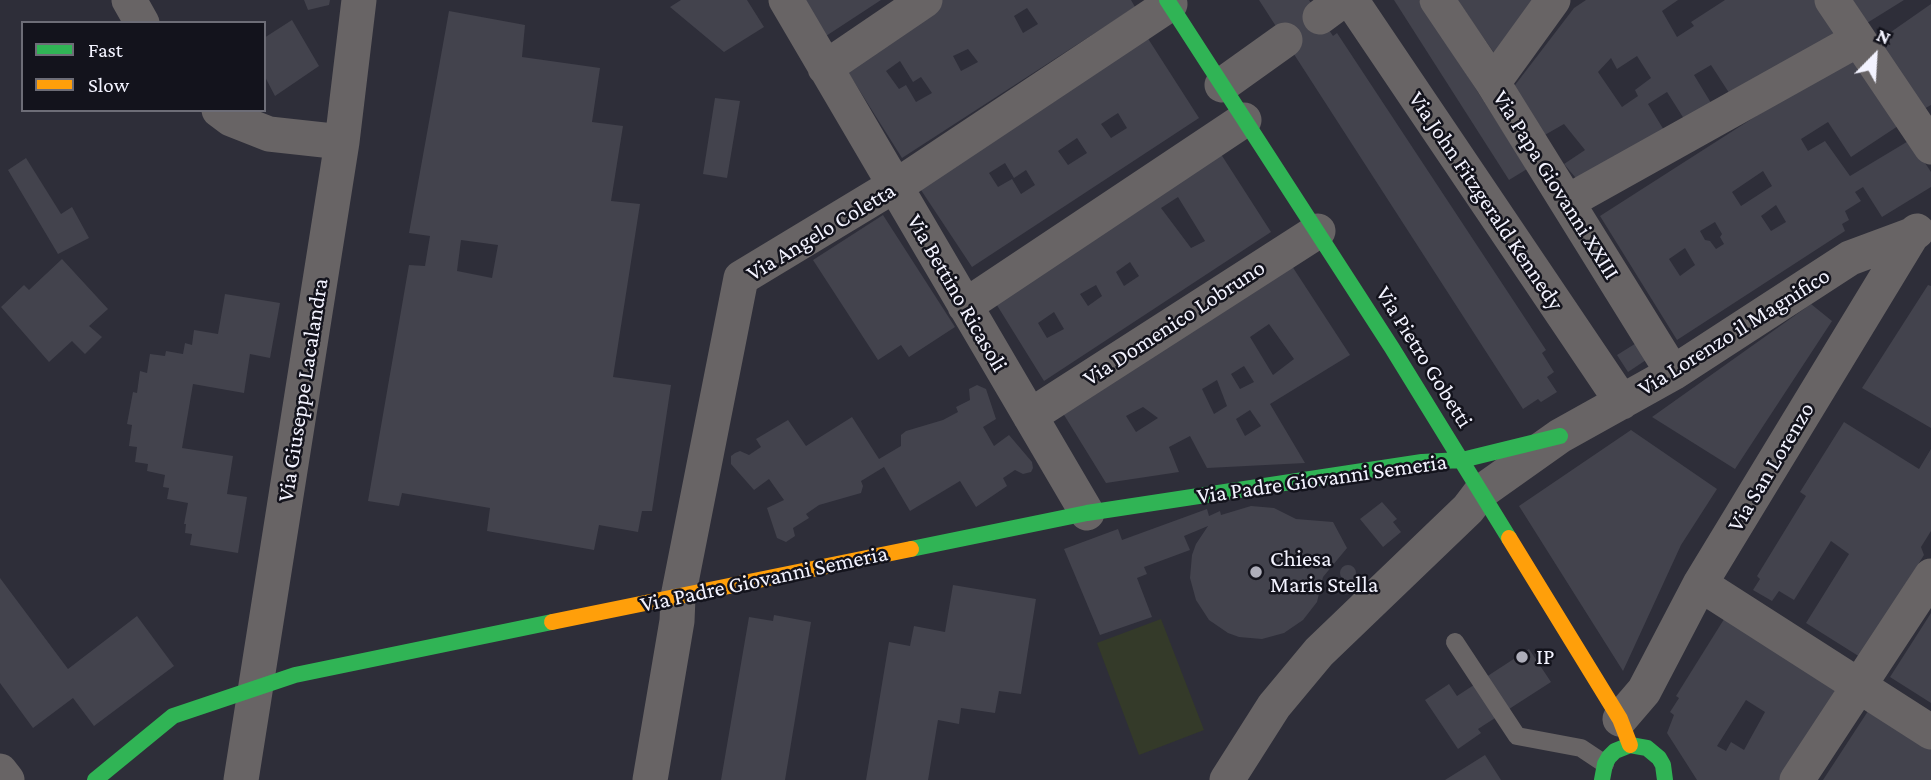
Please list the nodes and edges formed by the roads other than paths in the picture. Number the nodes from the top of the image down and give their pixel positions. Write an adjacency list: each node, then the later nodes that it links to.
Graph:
1 (129, 0): 10 (street)
2 (359, 0): 18 (street, Via Giuseppe Lacalandra)
3 (786, 0): 13 (street, Via Bettino Ricasoli)
4 (925, 0): 13 (street)
5 (1351, 0): 26 (street, Via John Fitzgerald Kennedy)
6 (1437, 0): 14 (street, Via Papa Giovanni XXIII)
7 (1553, 0): 14 (street)
8 (1832, 0): 12 (street)
9 (1169, 2): 15 (street, Via Pietro Gobetti); 20 (street, Via Angelo Coletta)
10 (141, 21)
11 (1285, 40): 15 (street)
12 (1857, 40): 19 (street); 21 (street)
13 (825, 68): 20 (street, Via Bettino Ricasoli)
14 (1493, 83): 21 (street, Via Papa Giovanni XXIII)
15 (1222, 85): 17 (street, Via Pietro Gobetti)
16 (222, 112): 18 (street)
17 (1244, 120): 22 (street, Via Pietro Gobetti); 24 (street)
18 (342, 142): 37 (street, Via Giuseppe Lacalandra)
19 (1931, 147)
20 (895, 187): 24 (street, Via Bettino Ricasoli); 34 (street, Via Angelo Coletta)
21 (1567, 202): 25 (street, Via Papa Giovanni XXIII)
22 (1318, 231): 27 (street, Via Domenico Lobruno); 29 (street, Via Pietro Gobetti)
23 (1925, 234): 25 (street, Via Lorenzo il Magnifico); 33 (street, Via San Lorenzo)
24 (965, 306): 27 (street, Via Bettino Ricasoli)
25 (1673, 373): 26 (street, Via Lorenzo il Magnifico)
26 (1622, 402): 28 (street, Via Lorenzo il Magnifico)
27 (1030, 416): 31 (street, Via Bettino Ricasoli)
28 (1560, 436): 29 (street, Via Lorenzo il Magnifico); 30 (street, Via Lorenzo il Magnifico)
29 (1462, 460): 30 (street, Via Pietro Gobetti); 31 (street, Via Padre Giovanni Semeria)
30 (1481, 492): 38 (street, Via Pietro Gobetti); 46 (street, Via Lorenzo il Magnifico)
31 (1087, 513): 34 (street, Via Padre Giovanni Semeria)
32 (1931, 576): 36 (street)
33 (1700, 584): 36 (street); 38 (street, Via San Lorenzo)
34 (678, 597): 37 (street, Via Padre Giovanni Semeria); 45 (street, Via Angelo Coletta)
35 (1455, 642): 41 (lane)
36 (1857, 685): 39 (street); 48 (street)
37 (256, 688): 43 (street, Via Padre Giovanni Semeria); 44 (street, Via Giuseppe Lacalandra)
38 (1625, 732): 41 (street); 47 (street)
39 (1931, 732)
40 (0, 771): 42 (street)
41 (1604, 772)
42 (7, 780)
43 (95, 780)
44 (241, 780)
45 (650, 780)
46 (1227, 780)
47 (1665, 780)
48 (1797, 780)

